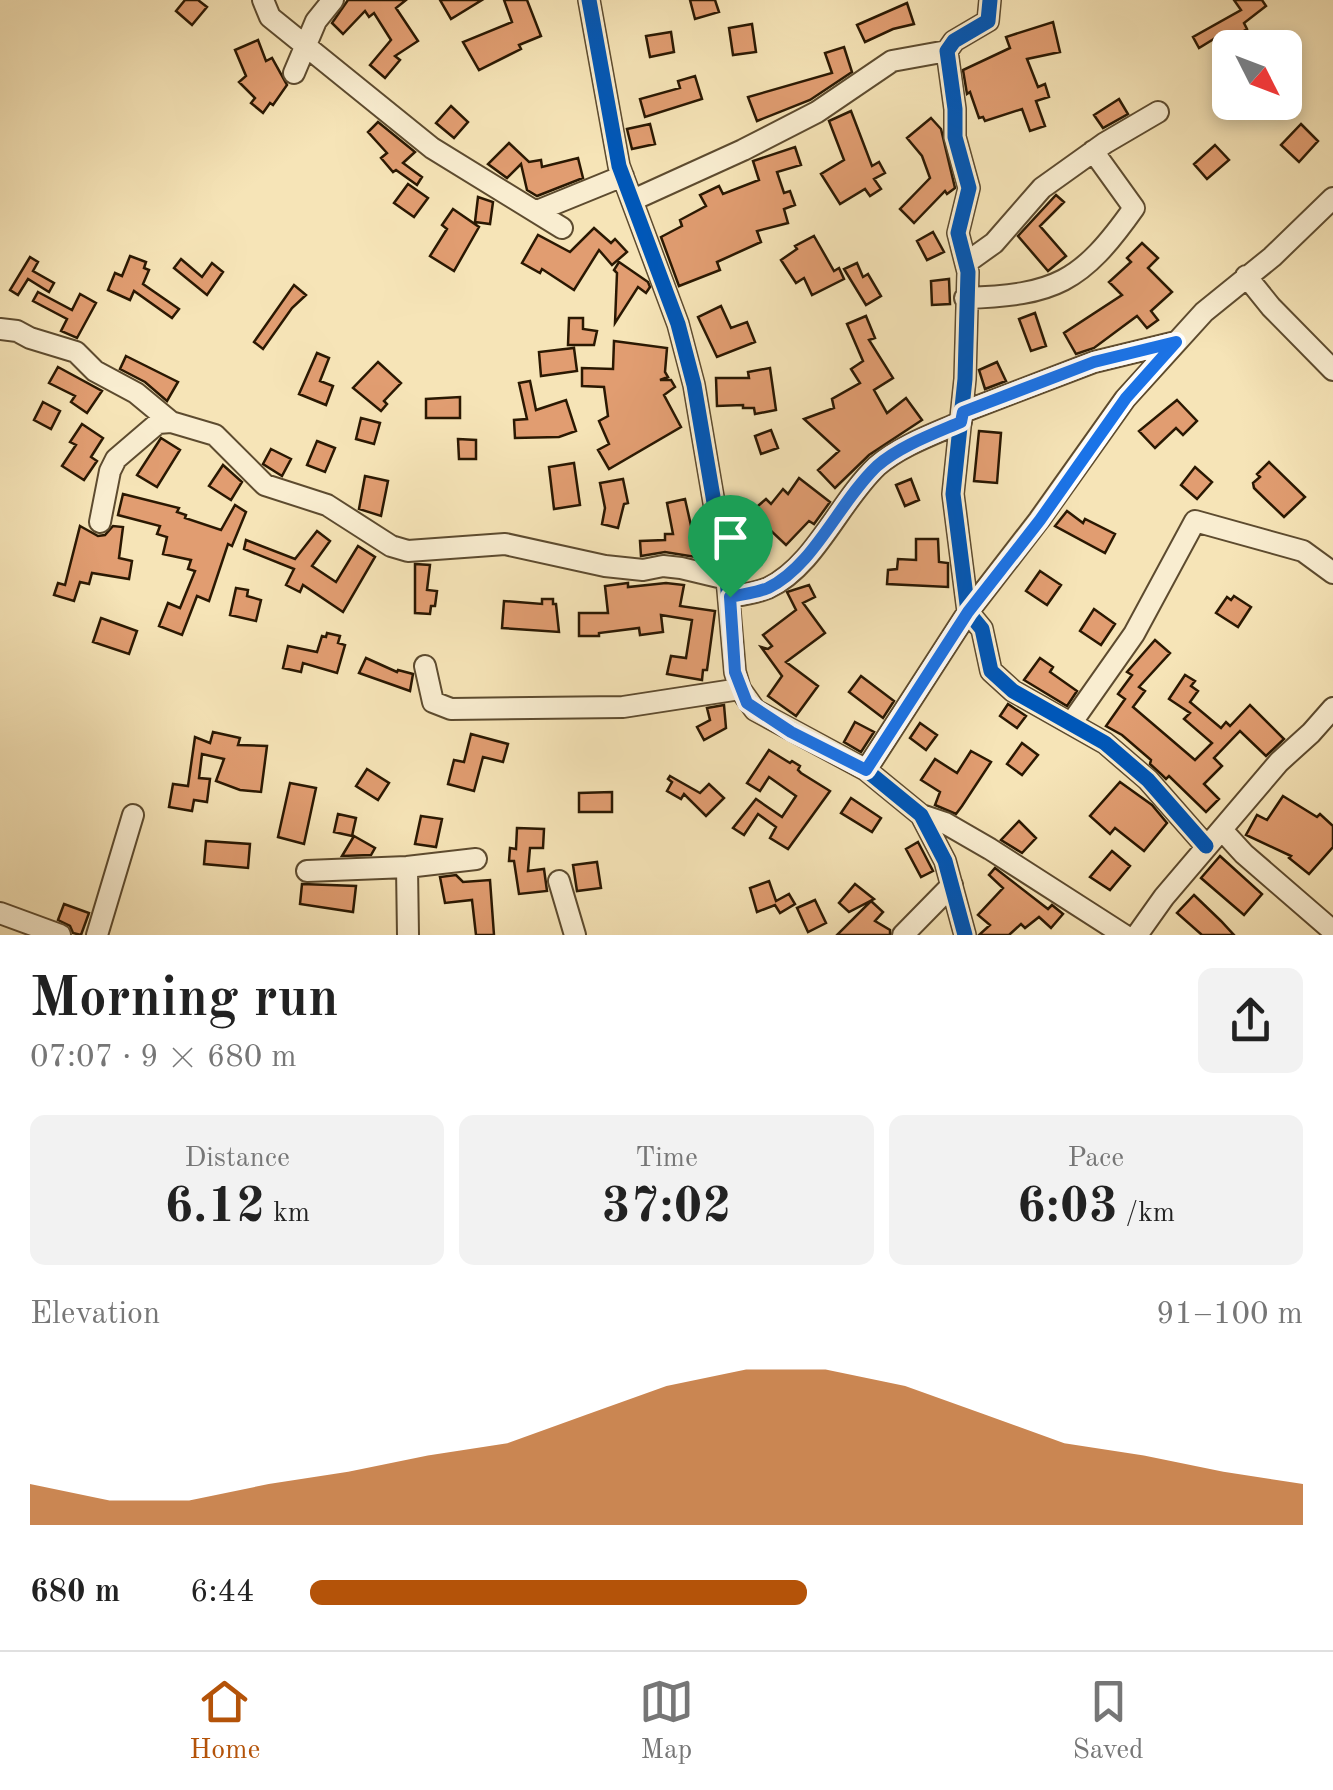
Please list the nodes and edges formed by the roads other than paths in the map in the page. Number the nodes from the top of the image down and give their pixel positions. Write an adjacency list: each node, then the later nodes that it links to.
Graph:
1 (263, 0): 5 (street)
2 (333, 0): 5 (street)
3 (990, 0): 6 (street)
4 (595, 1): 10 (street)
5 (304, 44): 7 (street); 13 (street)
6 (947, 52): 12 (street); 15 (street)
7 (294, 73)
8 (1158, 112): 9 (street)
9 (1093, 151): 15 (street); 17 (street)
10 (623, 176): 12 (street); 13 (street)
11 (1333, 198): 16 (street)
12 (633, 200): 25 (street)
13 (537, 211): 14 (street)
14 (562, 228)
15 (966, 263): 17 (street)
16 (1246, 276): 19 (street); 20 (street)
17 (965, 298): 21 (street)
18 (0, 329): 22 (street)
19 (1176, 342): 21 (street); 26 (street)
20 (1333, 370)
21 (962, 417): 25 (street); 26 (street)
22 (171, 422): 23 (street); 25 (street)
23 (100, 522)
24 (1333, 573): 30 (street)
25 (728, 588): 28 (street)
26 (968, 612): 30 (street); 31 (street)
27 (425, 666): 28 (street)
28 (740, 688): 31 (street)
29 (1333, 708): 34 (street)
30 (1072, 722): 35 (street)
31 (866, 770): 33 (street)
32 (133, 815): 44 (street)
33 (921, 816): 40 (street); 49 (street)
34 (1222, 830): 35 (street); 42 (street)
35 (1206, 846): 50 (street)
36 (476, 859): 37 (street)
37 (407, 867): 38 (street); 45 (street)
38 (308, 871)
39 (560, 880): 46 (street)
40 (952, 884): 47 (street); 48 (street)
41 (0, 913): 43 (street)
42 (1333, 931)
43 (60, 935)
44 (97, 935)
45 (408, 935)
46 (575, 935)
47 (903, 935)
48 (965, 935)
49 (1124, 935)
50 (1137, 935)

